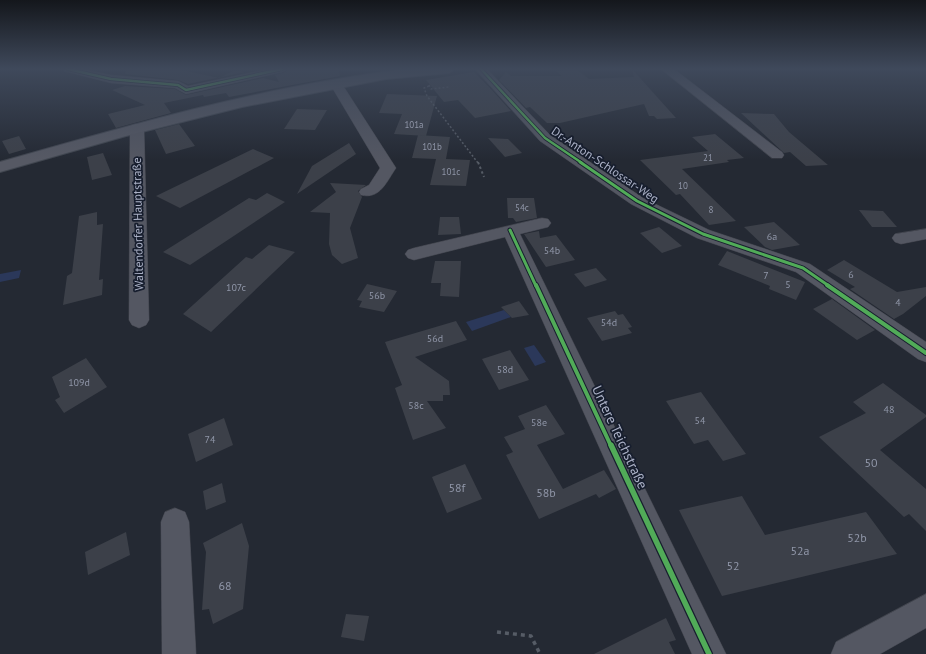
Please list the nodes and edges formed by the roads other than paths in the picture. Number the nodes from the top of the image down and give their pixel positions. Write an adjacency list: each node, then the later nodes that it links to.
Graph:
1 (191, 100): 6 (street)
2 (260, 100): 6 (main road)
3 (346, 100): 10 (street)
4 (509, 100): 17 (street, Dr.-Anton-Schlossar-Weg)
5 (706, 100): 8 (street)
6 (198, 112): 7 (main road)
7 (137, 128): 9 (main road); 16 (street, Waltendorfer Hauptstraße)
8 (777, 155)
9 (0, 167)
10 (367, 192)
11 (542, 223): 12 (street)
12 (510, 230): 15 (street); 21 (street, Untere Teichstraße)
13 (926, 234): 14 (street)
14 (901, 238)
15 (414, 254)
16 (139, 320)
17 (926, 353)
18 (175, 522): 20 (street)
19 (926, 610): 22 (street)
20 (179, 654)
21 (709, 654)
22 (848, 654)

